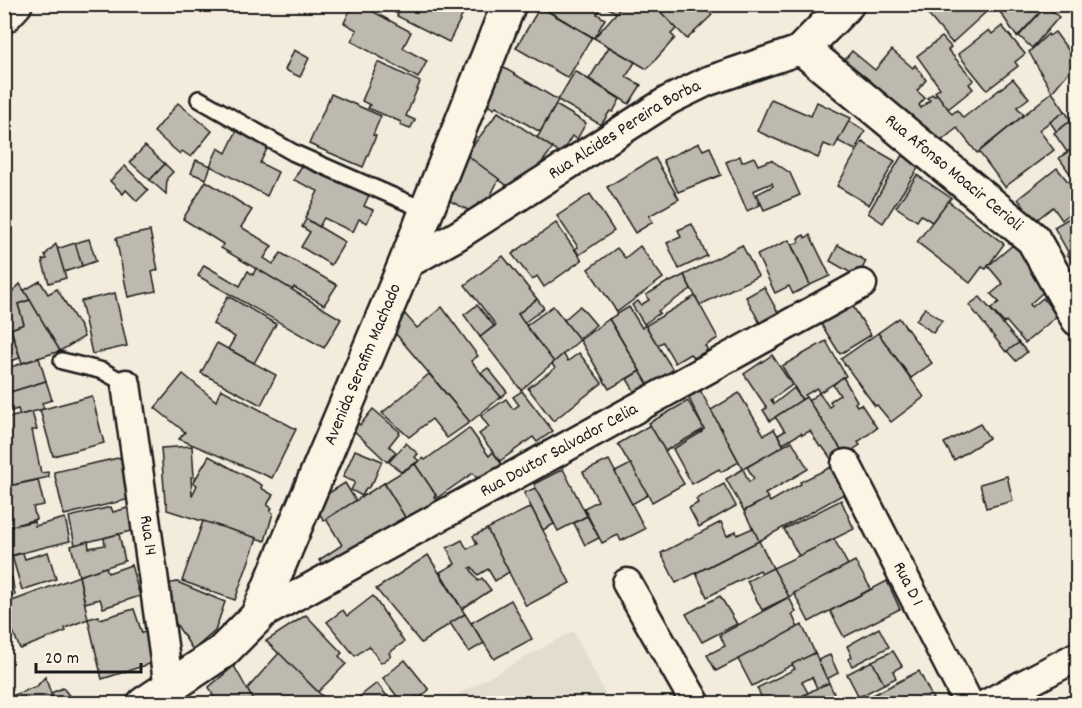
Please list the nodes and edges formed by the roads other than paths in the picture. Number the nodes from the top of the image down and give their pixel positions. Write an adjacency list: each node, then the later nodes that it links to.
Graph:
1 (15, 4): 4 (street)
2 (509, 4): 7 (street, Avenida Serafim Machado)
3 (847, 4): 5 (street, Rua Alcides Pereira Borba)
4 (4, 16)
5 (803, 49): 8 (street, Rua Alcides Pereira Borba); 10 (street, Rua Afonso Moacir Cerioli)
6 (199, 99): 7 (lane)
7 (427, 211): 8 (street, Avenida Serafim Machado)
8 (405, 266): 15 (street, Avenida Serafim Machado)
9 (862, 284): 15 (street, Rua Doutor Salvador Celia)
10 (1077, 319)
11 (62, 361): 12 (lane)
12 (126, 384): 17 (street, Rua 14)
13 (846, 464): 19 (street, Rua D 1)
14 (627, 583): 18 (street)
15 (257, 617): 17 (street, Avenida Serafim Machado)
16 (1077, 656): 20 (street)
17 (156, 696)
18 (696, 704)
19 (969, 704)
20 (987, 704)

